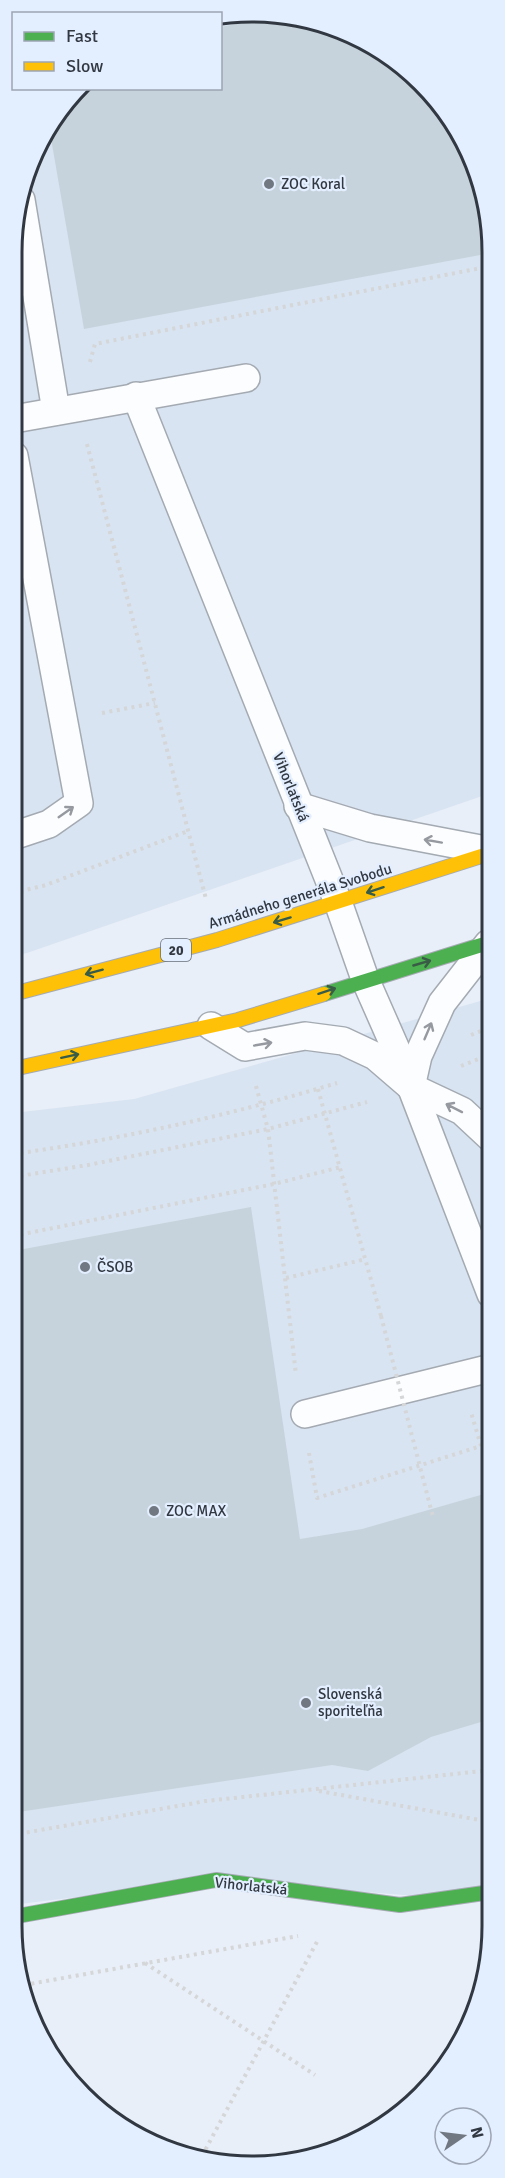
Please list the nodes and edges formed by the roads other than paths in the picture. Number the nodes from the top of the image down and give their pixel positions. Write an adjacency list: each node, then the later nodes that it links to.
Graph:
1 (24, 220): 4 (lane)
2 (246, 378): 3 (lane)
3 (136, 396): 4 (lane); 7 (lane, Vihorlatská)
4 (56, 411): 5 (lane)
5 (22, 417)
6 (22, 500): 8 (lane, one-way to 6)
7 (298, 806): 9 (lane, one-way to 7); 11 (lane, Vihorlatská)
8 (22, 833)
9 (482, 850)
10 (482, 855): 11 (main road, Armádneho generála Svobodu / 20, one-way to 11)
11 (338, 902): 14 (lane, Vihorlatská); 15 (main road, Armádneho generála Svobodu / 20, one-way to 15)
12 (482, 945): 14 (main road, one-way to 12)
13 (482, 952): 18 (lane, one-way to 13)
14 (365, 979): 16 (main road, one-way to 14); 18 (lane, Vihorlatská)
15 (22, 992)
16 (211, 1026): 17 (main road, one-way to 16); 18 (lane, one-way to 18)
17 (22, 1067)
18 (411, 1087): 19 (lane, one-way to 18); 20 (lane, Vihorlatská)
19 (482, 1130)
20 (482, 1271)
21 (482, 1370): 22 (lane)
22 (305, 1414)
23 (482, 1893): 24 (main road, Vihorlatská)
24 (22, 1915)

